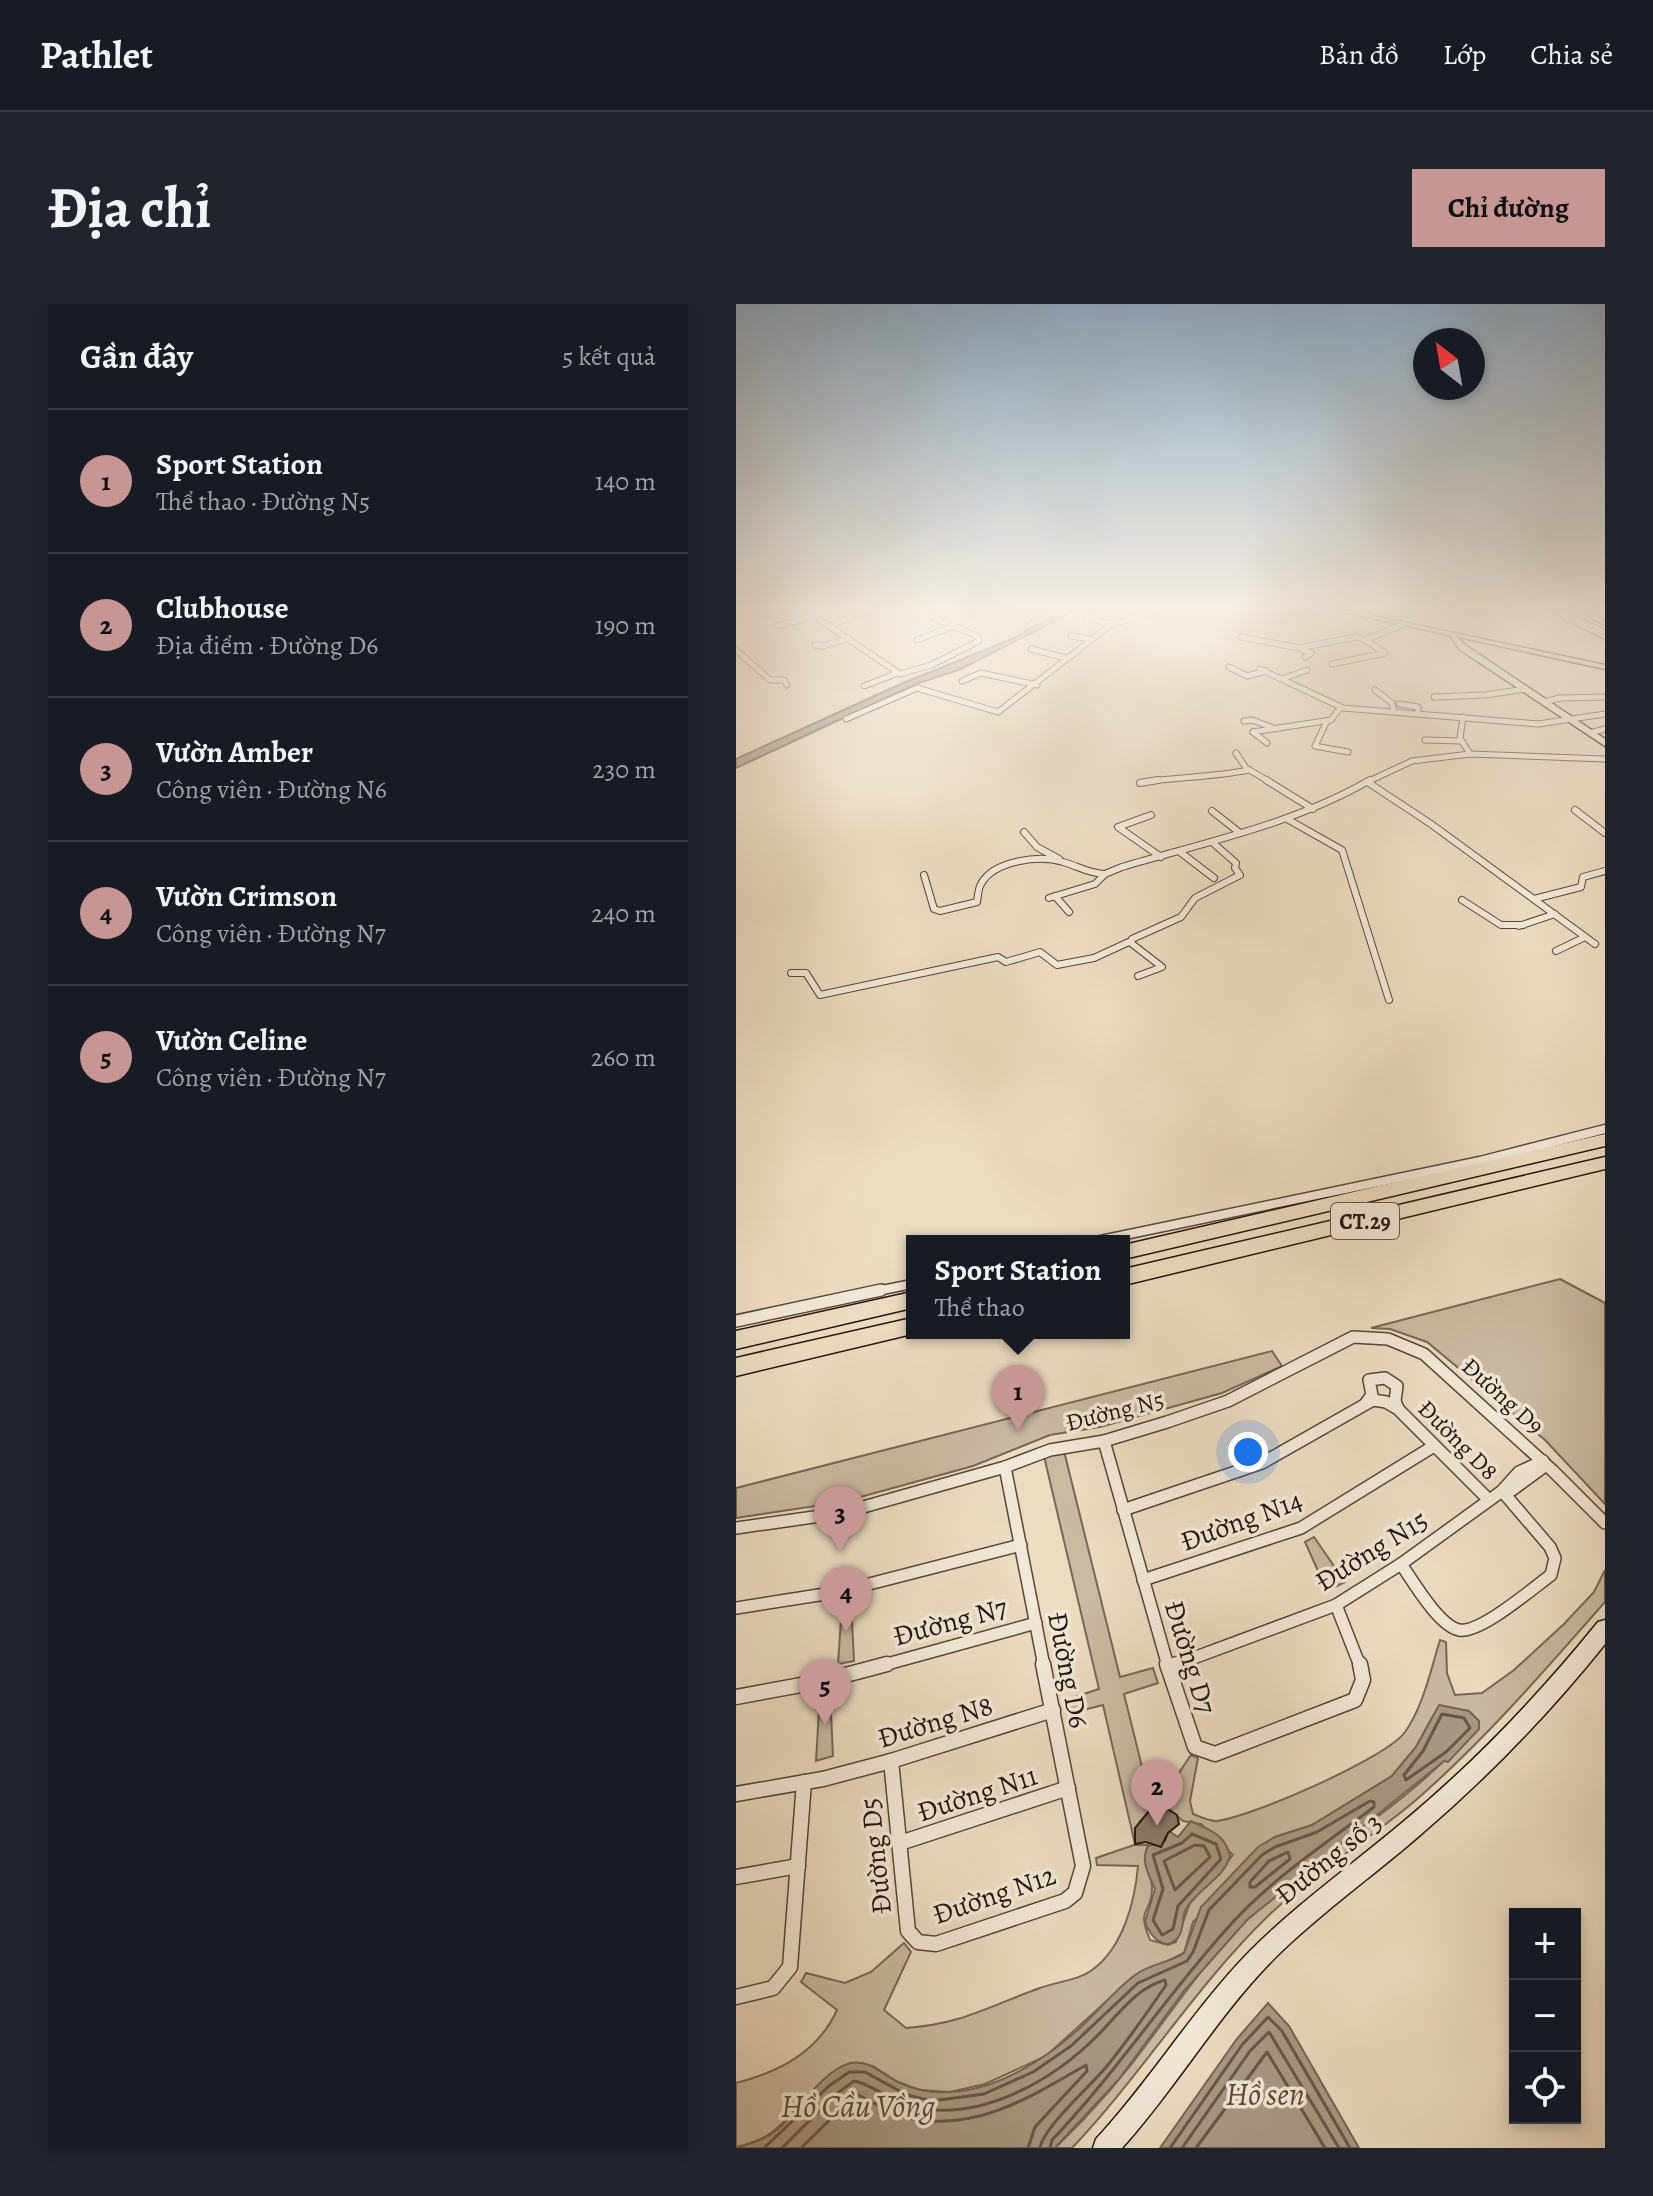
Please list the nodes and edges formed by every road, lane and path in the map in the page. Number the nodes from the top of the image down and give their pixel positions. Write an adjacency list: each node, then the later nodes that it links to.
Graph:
1 (894, 696): 17 (street)
2 (944, 696): 3 (street)
3 (1021, 696)
4 (1316, 696): 12 (street)
5 (1383, 696): 13 (street)
6 (1459, 696): 8 (street)
7 (1535, 696): 10 (main road)
8 (1434, 697)
9 (1605, 697): 10 (street)
10 (1544, 702): 18 (main road)
11 (1399, 704): 14 (street)
12 (1340, 708): 13 (street); 21 (street)
13 (1394, 711): 14 (street)
14 (1418, 713): 16 (street)
15 (1605, 714): 18 (street)
16 (1463, 717): 18 (street); 27 (street)
17 (846, 719)
18 (1570, 719): 25 (main road)
19 (1291, 720): 22 (street)
20 (1244, 721): 23 (street)
21 (1327, 721): 22 (street); 30 (street)
22 (1298, 725): 23 (street)
23 (1271, 727): 28 (street)
24 (1605, 729): 25 (street)
25 (1590, 733): 29 (main road)
26 (1425, 740): 27 (street)
27 (1461, 741): 32 (street)
28 (1267, 743)
29 (1605, 743)
30 (1327, 752)
31 (1236, 753): 34 (street)
32 (1470, 754): 33 (street); 36 (street)
33 (1605, 759)
34 (1249, 770): 35 (street); 37 (street)
35 (1140, 783)
36 (1369, 783): 37 (street); 53 (street)
37 (1313, 809): 41 (street)
38 (1575, 810): 44 (street)
39 (1212, 811): 43 (street)
40 (1151, 815): 47 (street)
41 (1287, 819): 43 (street); 67 (street)
42 (1024, 832): 48 (street)
43 (1240, 833): 45 (street)
44 (1605, 833)
45 (1212, 842): 46 (street); 60 (street)
46 (1180, 852): 47 (street); 52 (street)
47 (1161, 857): 50 (street)
48 (1063, 862): 50 (street); 51 (street)
49 (1605, 871): 53 (street)
50 (1105, 874): 55 (street)
51 (924, 875)
52 (1214, 878)
53 (1534, 899): 56 (street)
54 (1462, 900): 57 (street)
55 (1069, 912)
56 (1555, 914): 57 (street); 61 (street)
57 (1523, 925): 59 (street)
58 (1133, 926): 60 (street)
59 (1505, 931)
60 (1144, 934): 62 (street)
61 (1585, 937): 63 (street); 64 (street)
62 (1131, 941): 65 (street); 66 (street)
63 (1595, 944)
64 (1556, 951)
65 (791, 973)
66 (1138, 976)
67 (1389, 1000)
68 (1605, 1129): 71 (street)
69 (1605, 1140): 72 (highway, CT.29)
70 (1605, 1163): 73 (highway, CT.29)
71 (1125, 1235)
72 (1130, 1251)
73 (1130, 1276)
74 (906, 1285): 76 (street)
75 (906, 1301): 79 (highway)
76 (736, 1321)
77 (906, 1327): 80 (highway)
78 (1353, 1337): 83 (street, Đường N5); 85 (street, Đường D9)
79 (736, 1340)
80 (736, 1367)
81 (1366, 1403): 82 (street); 82 (street, Đường D8); 89 (street)
82 (1398, 1409): 84 (street, Đường D8)
83 (1104, 1441): 86 (street, Đường N5); 89 (street, Đường D7)
84 (1434, 1446): 88 (street, Đường D8); 94 (street, Đường N14)
85 (1543, 1461): 87 (street, Đường N15); 90 (street, Đường D9)
86 (1005, 1467): 91 (street, Đường N5); 92 (street, Đường D6)
87 (1502, 1491): 88 (street, Đường N15); 93 (street)
88 (1489, 1500): 93 (street, Đường N15)
89 (1123, 1510): 94 (street, Đường D7)
90 (1605, 1523)
91 (736, 1528)
92 (1021, 1545): 96 (street); 97 (street, Đường D6)
93 (1401, 1564): 95 (street, Đường N15)
94 (1143, 1580): 99 (street, Đường D7)
95 (1336, 1605): 99 (street, Đường N15); 99 (street, Đường D7)
96 (736, 1608)
97 (1036, 1623): 100 (street, Đường N7); 101 (street, Đường D6)
98 (1605, 1629): 112 (main road, Đường số 3)
99 (1168, 1667)
100 (736, 1697)
101 (1053, 1710): 102 (street, Đường N8); 104 (street, Đường D6)
102 (891, 1761): 103 (street, Đường N8); 106 (street, Đường D5)
103 (804, 1782): 105 (street, Đường N8); 107 (street)
104 (1068, 1788): 106 (street, Đường N11); 109 (street, Đường D6)
105 (736, 1794)
106 (900, 1843): 110 (street, Đường D5)
107 (798, 1866): 108 (street); 111 (street)
108 (736, 1877)
109 (1081, 1882): 110 (street, Đường N12)
110 (918, 1942)
111 (736, 1997)
112 (1111, 2144)

